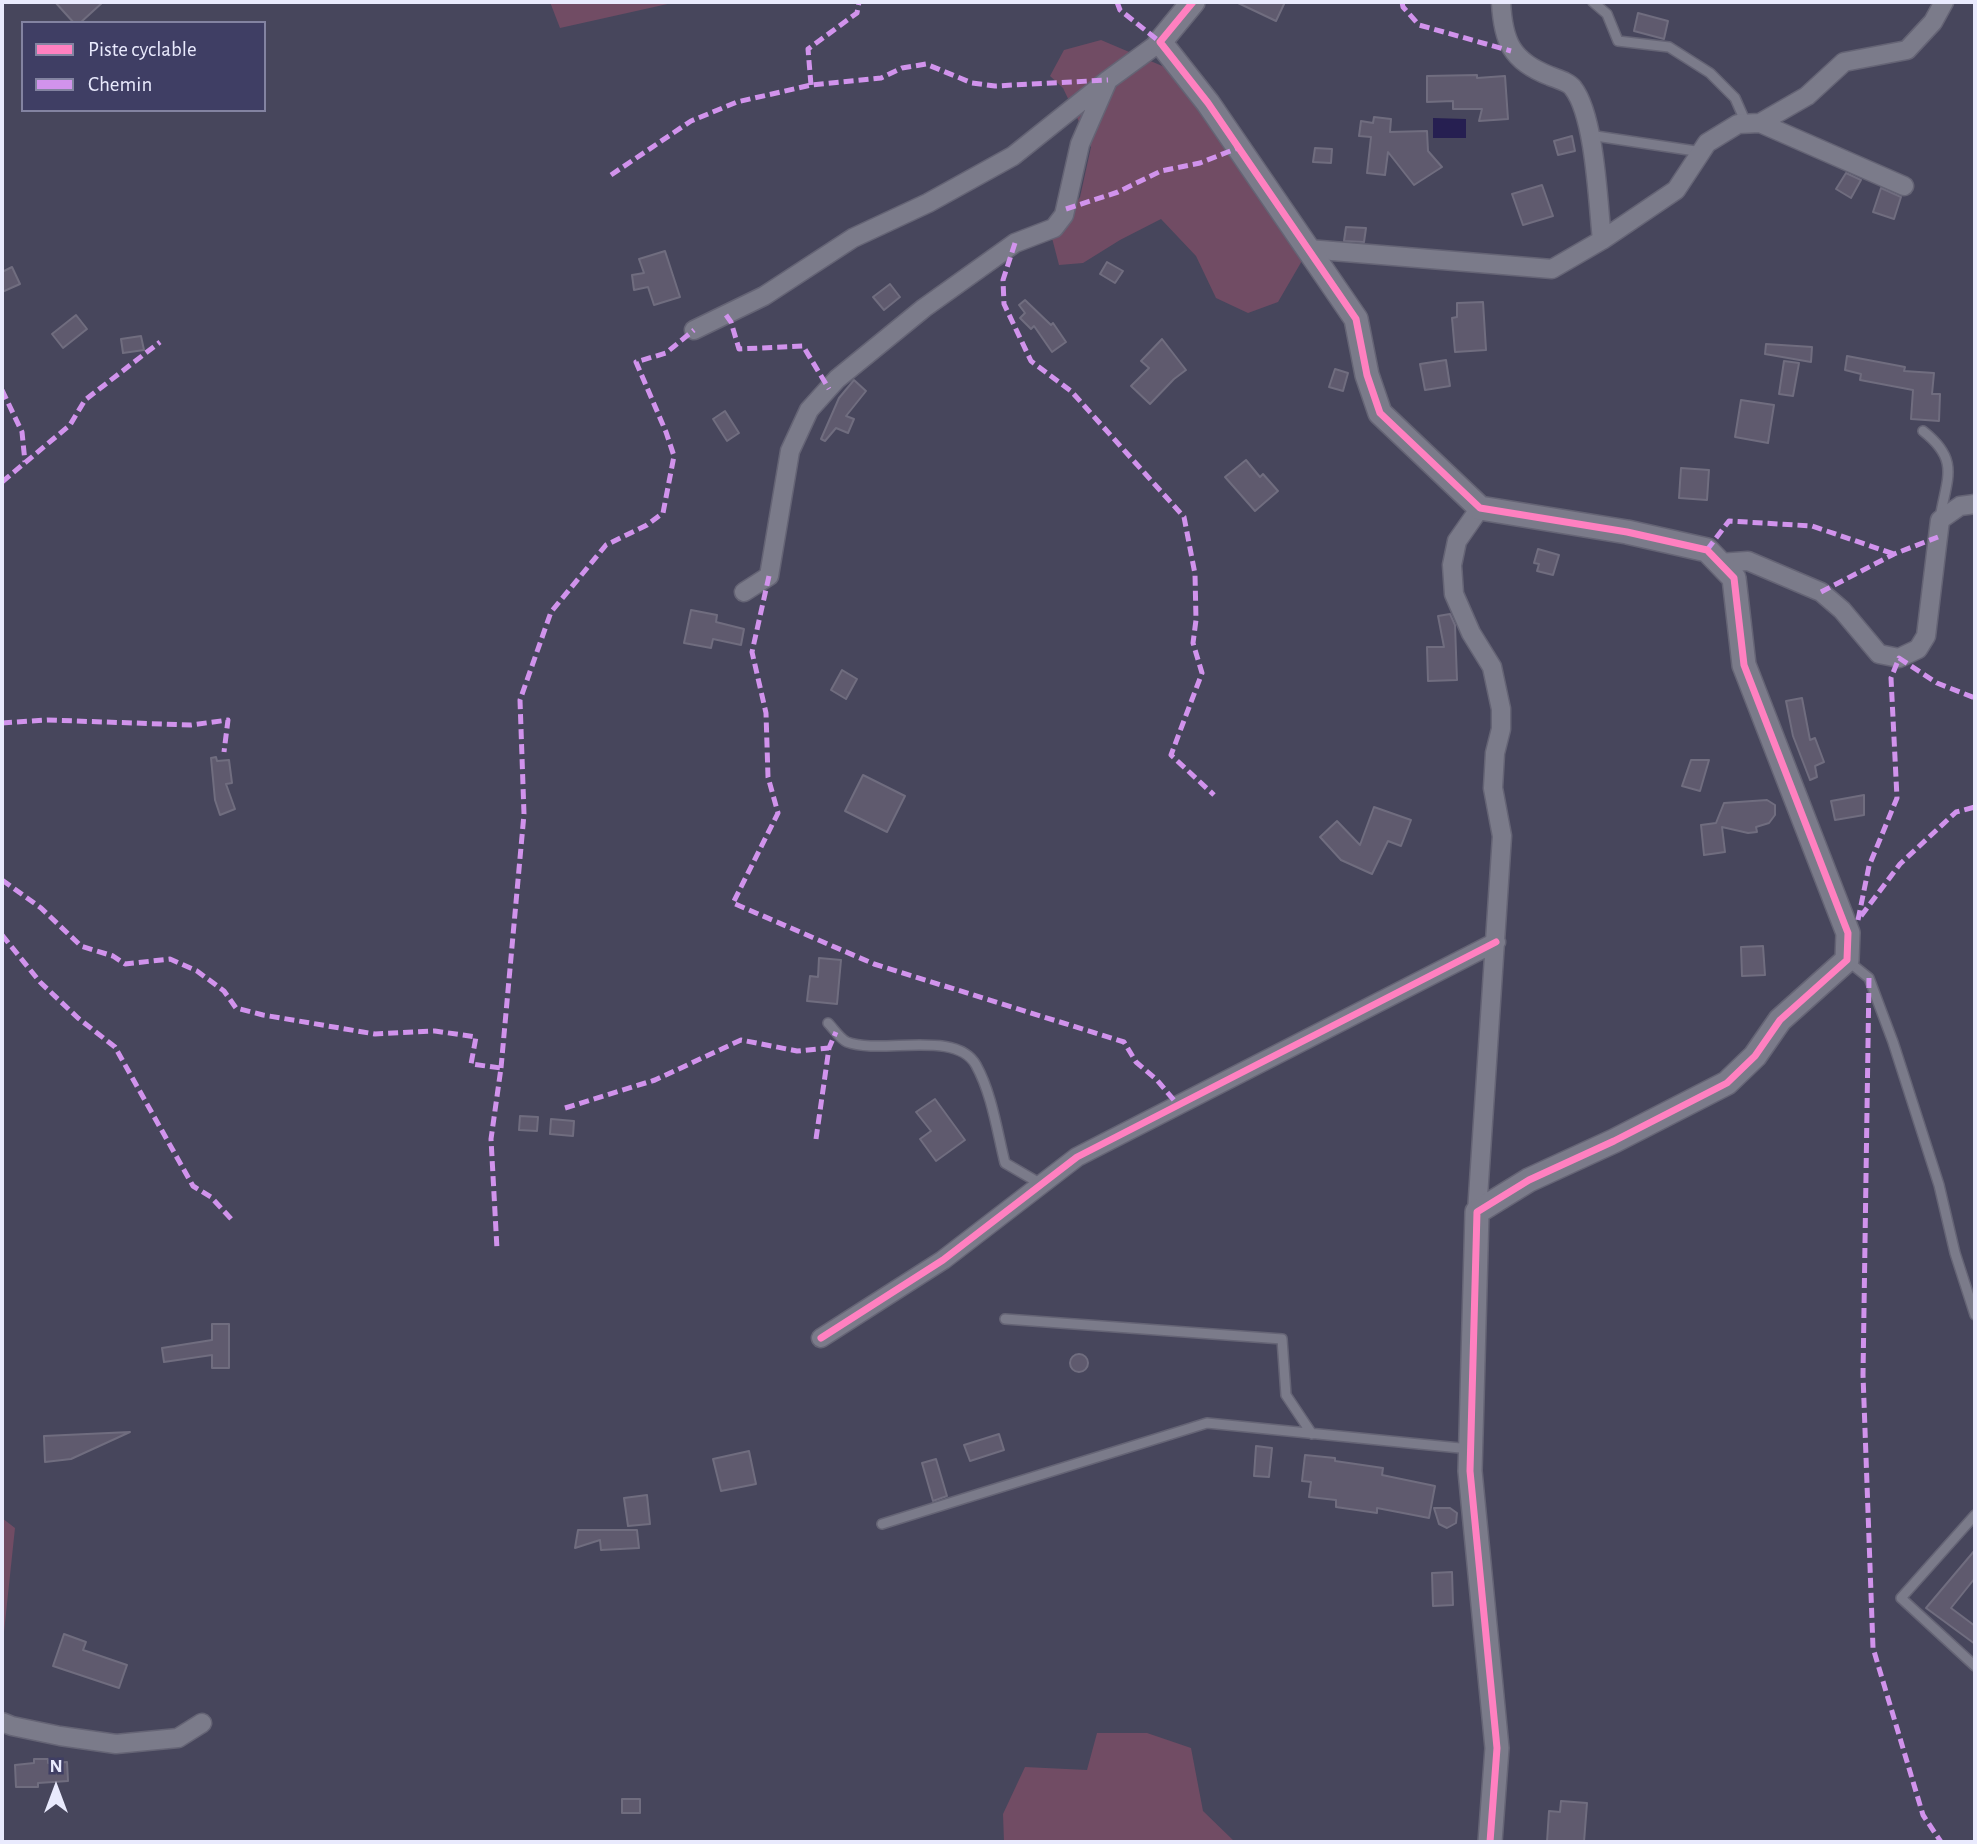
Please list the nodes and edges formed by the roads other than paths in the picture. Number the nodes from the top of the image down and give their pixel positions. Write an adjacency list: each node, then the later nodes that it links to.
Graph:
1 (1193, 2): 5 (street)
2 (1501, 2): 8 (street)
3 (1592, 2): 7 (lane)
4 (1944, 2): 7 (street)
5 (1160, 42): 6 (street); 12 (street)
6 (1108, 80): 13 (street); 19 (street)
7 (1753, 123): 9 (street); 10 (street)
8 (1589, 135): 9 (lane); 11 (street)
9 (1702, 152): 11 (street)
10 (1904, 186)
11 (1602, 240): 12 (street)
12 (1308, 249): 16 (street)
13 (694, 330)
14 (1923, 431): 17 (lane)
15 (1975, 504): 17 (street)
16 (1480, 508): 18 (street); 20 (street)
17 (1940, 520): 18 (street)
18 (1719, 563): 21 (street)
19 (744, 592)
20 (1496, 942): 23 (street); 24 (street)
21 (1847, 960): 24 (street); 25 (lane)
22 (828, 1023): 23 (lane)
23 (1041, 1184): 27 (street)
24 (1477, 1212): 29 (street)
25 (1975, 1315)
26 (1005, 1319): 28 (lane)
27 (821, 1338)
28 (1312, 1434): 29 (lane); 31 (lane)
29 (1471, 1450): 35 (street)
30 (1975, 1515): 32 (lane)
31 (882, 1524)
32 (1975, 1666)
33 (2, 1721): 34 (street)
34 (202, 1723)
35 (1490, 1842)

